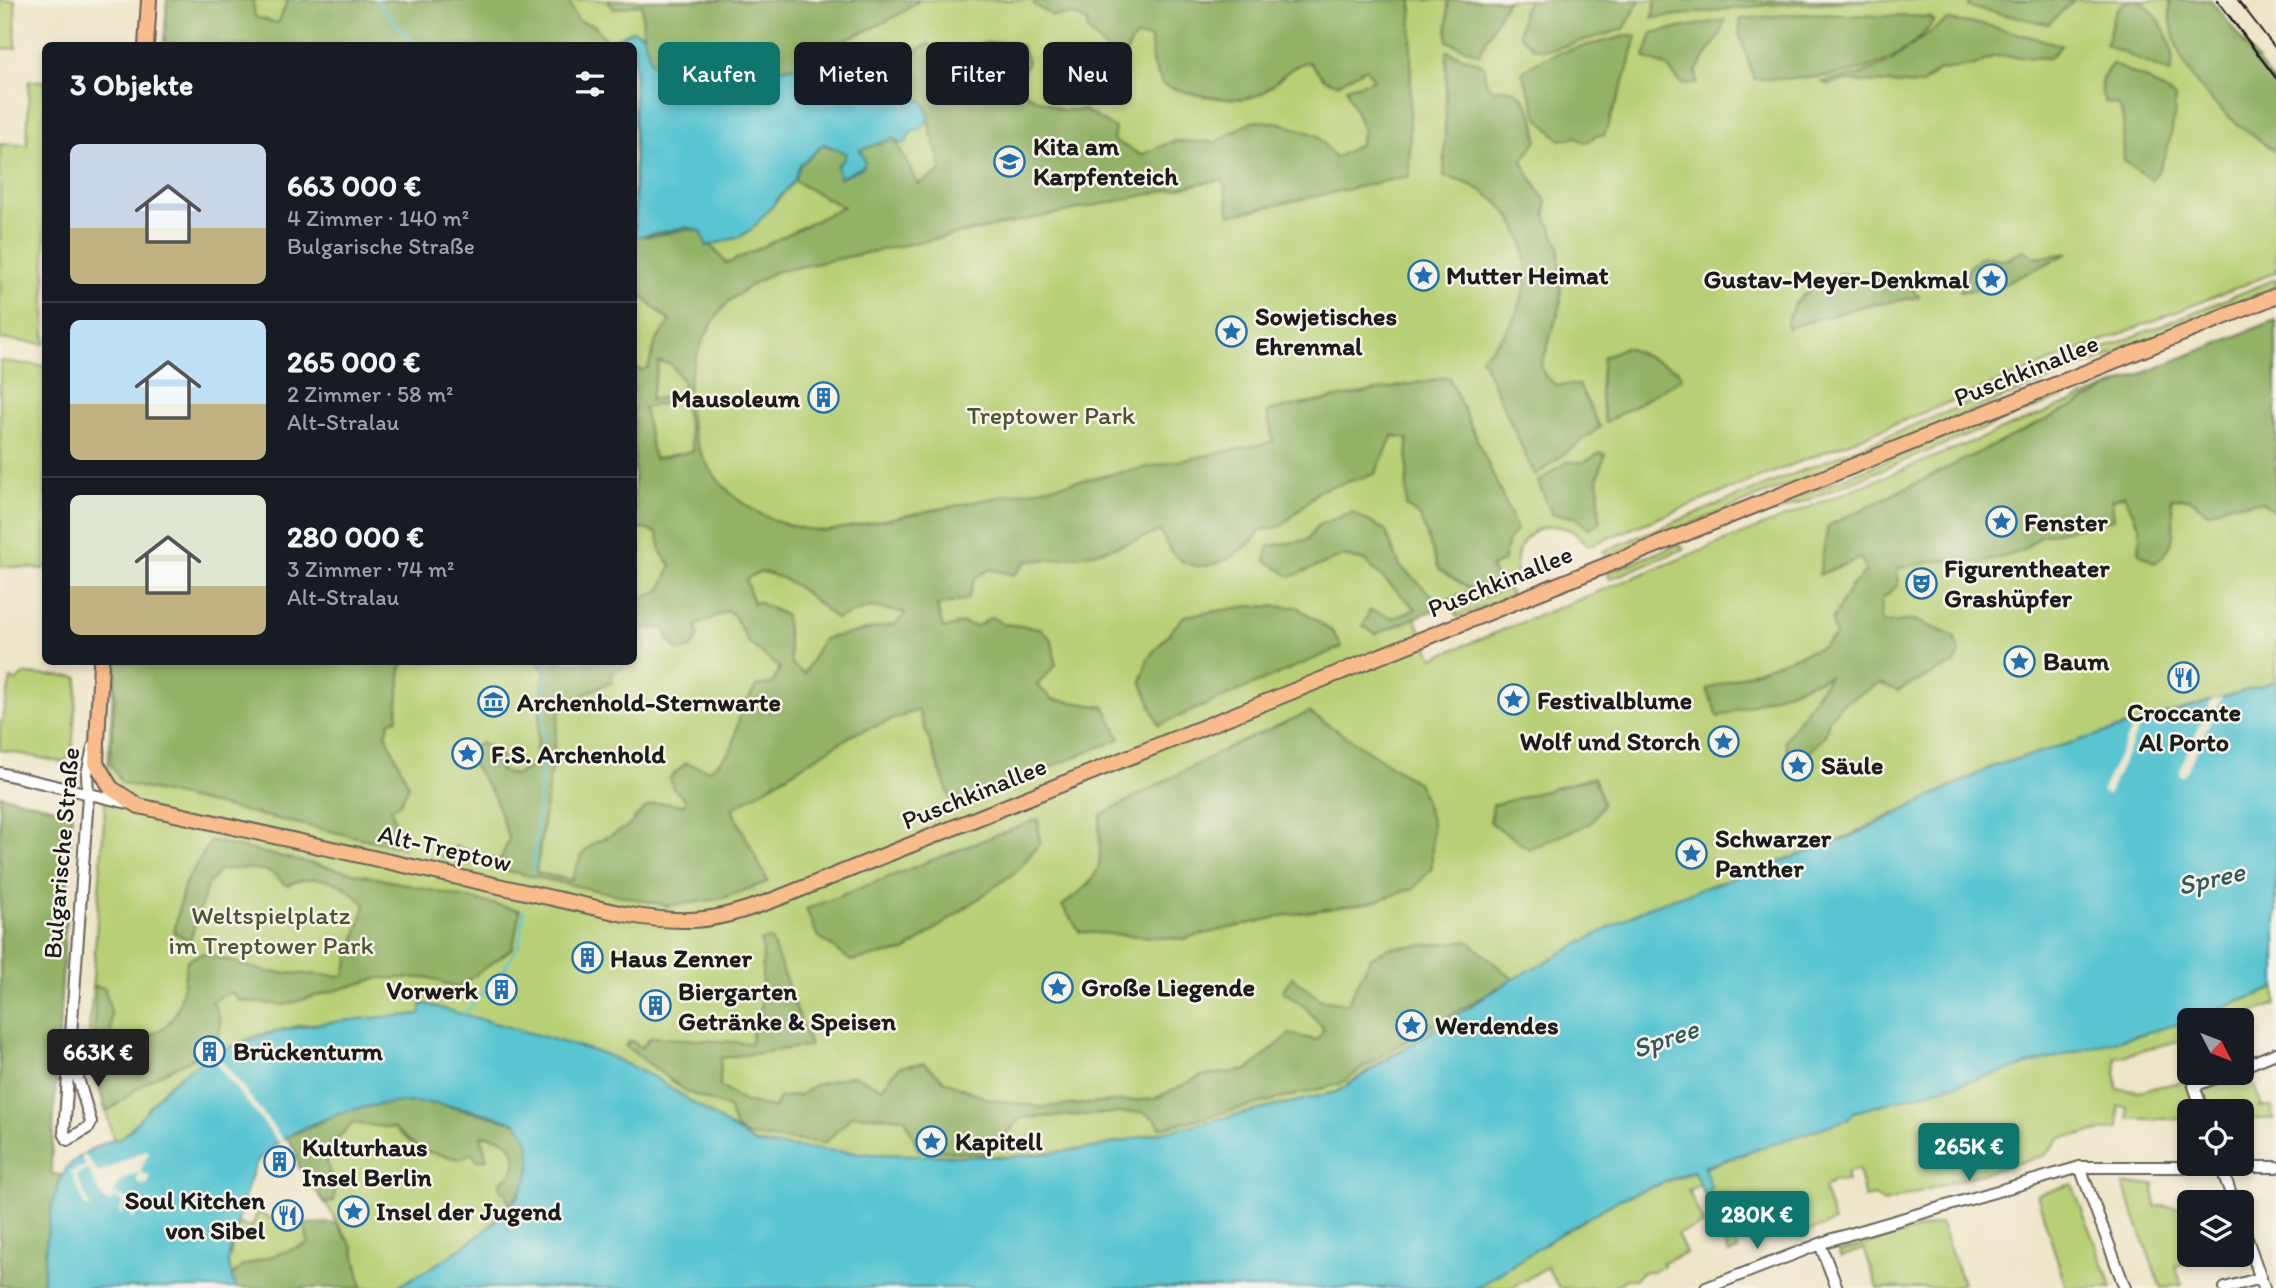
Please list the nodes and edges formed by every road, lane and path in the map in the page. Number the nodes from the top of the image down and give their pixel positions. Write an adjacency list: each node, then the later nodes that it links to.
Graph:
1 (148, 2): 2 (main road)
2 (146, 42)
3 (2276, 296): 9 (main road, Puschkinallee)
4 (102, 665): 5 (main road, Bulgarische Straße)
5 (96, 737): 7 (street, Bulgarische Straße); 8 (main road, Alt-Treptow)
6 (0, 773): 7 (street, Alt-Treptow)
7 (88, 796): 8 (street, Alt-Treptow); 10 (street, Bulgarische Straße)
8 (139, 806): 9 (main road, Alt-Treptow)
9 (742, 912)
10 (69, 1048): 10 (street, Bulgarische Straße)
11 (2276, 1054): 12 (street)
12 (2254, 1062)
13 (2177, 1166): 15 (street)
14 (2254, 1166): 16 (street)
15 (2080, 1167): 17 (street); 22 (street)
16 (2276, 1167)
17 (1820, 1244): 20 (street); 21 (street)
18 (2254, 1259): 19 (street)
19 (2262, 1283): 23 (street)
20 (1706, 1288)
21 (1837, 1288)
22 (2124, 1288)
23 (2225, 1288)

